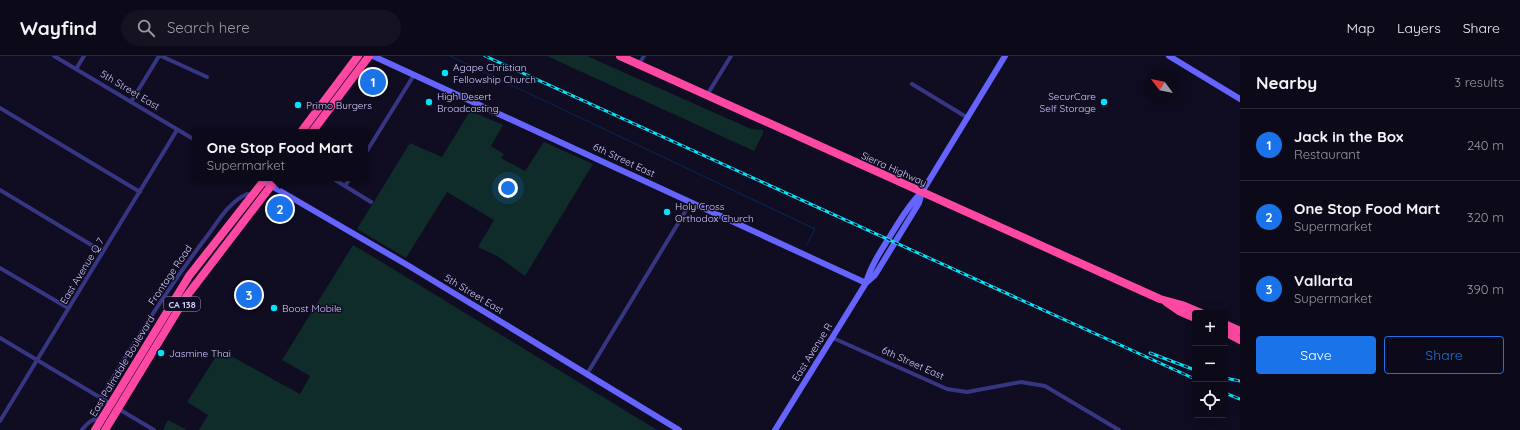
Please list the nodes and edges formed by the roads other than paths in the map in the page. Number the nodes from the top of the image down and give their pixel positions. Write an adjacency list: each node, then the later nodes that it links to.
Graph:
1 (54, 56): 12 (street, 5th Street East)
2 (84, 56): 12 (street)
3 (160, 56): 14 (street); 18 (street)
4 (358, 56): 21 (highway)
5 (371, 56): 13 (street, 6th Street East); 22 (highway)
6 (620, 56): 11 (highway, Sierra Highway)
7 (644, 56): 11 (street)
8 (731, 56): 16 (street)
9 (1005, 56): 20 (street, East Avenue R)
10 (1169, 56): 17 (street)
11 (638, 64): 16 (highway, Sierra Highway)
12 (76, 69): 18 (street, 5th Street East)
13 (414, 75): 25 (street); 35 (street, 6th Street East)
14 (207, 77)
15 (912, 84): 20 (street)
16 (707, 96): 32 (highway, Sierra Highway)
17 (1240, 99)
18 (131, 102): 23 (street, 5th Street East)
19 (0, 108): 31 (street)
20 (968, 118): 32 (street, East Avenue R)
21 (303, 129)
22 (314, 129)
23 (177, 130): 24 (street, 5th Street East); 31 (street, East Avenue Q 7)
24 (192, 138)
25 (368, 149)
26 (264, 181): 33 (highway, East Palmdale Boulevard / CA 138); 50 (street, 5th Street East); 52 (highway, East Palmdale Boulevard / CA 138)
27 (337, 181): 29 (street)
28 (348, 181): 29 (street)
29 (345, 186): 34 (street)
30 (0, 190): 36 (street)
31 (140, 192): 36 (street, East Avenue Q 7)
32 (922, 192): 38 (street, East Avenue R); 39 (highway, Sierra Highway)
33 (252, 195): 51 (street, Frontage Road); 52 (highway, East Palmdale Boulevard / CA 138)
34 (371, 202)
35 (691, 202): 38 (street, 6th Street East); 50 (street)
36 (102, 252): 40 (street, East Avenue Q 7)
37 (0, 268): 40 (street)
38 (866, 284): 47 (street, East Avenue R)
39 (1160, 299): 41 (highway, Sierra Highway); 42 (highway, Sierra Highway)
40 (68, 308): 49 (street, East Avenue Q 7)
41 (1194, 310)
42 (1192, 317)
43 (1228, 325): 44 (highway)
44 (1240, 331)
45 (1228, 334): 48 (highway)
46 (0, 338): 49 (street)
47 (833, 338): 62 (street, East Avenue R); 63 (street, 6th Street East)
48 (1240, 340)
49 (37, 360): 51 (street); 54 (street, East Avenue Q 7)
50 (587, 374): 61 (street, 5th Street East)
51 (100, 398): 52 (street)
52 (114, 406): 55 (highway, East Palmdale Boulevard / CA 138); 59 (highway, East Palmdale Boulevard / CA 138); 60 (street)
53 (0, 408): 54 (street)
54 (6, 412): 56 (street, East Avenue Q 7)
55 (102, 418): 57 (street); 58 (highway, East Palmdale Boulevard / CA 138)
56 (0, 421)
57 (82, 430)
58 (95, 430)
59 (105, 430)
60 (154, 430)
61 (679, 430)
62 (775, 430)
63 (1119, 430)

